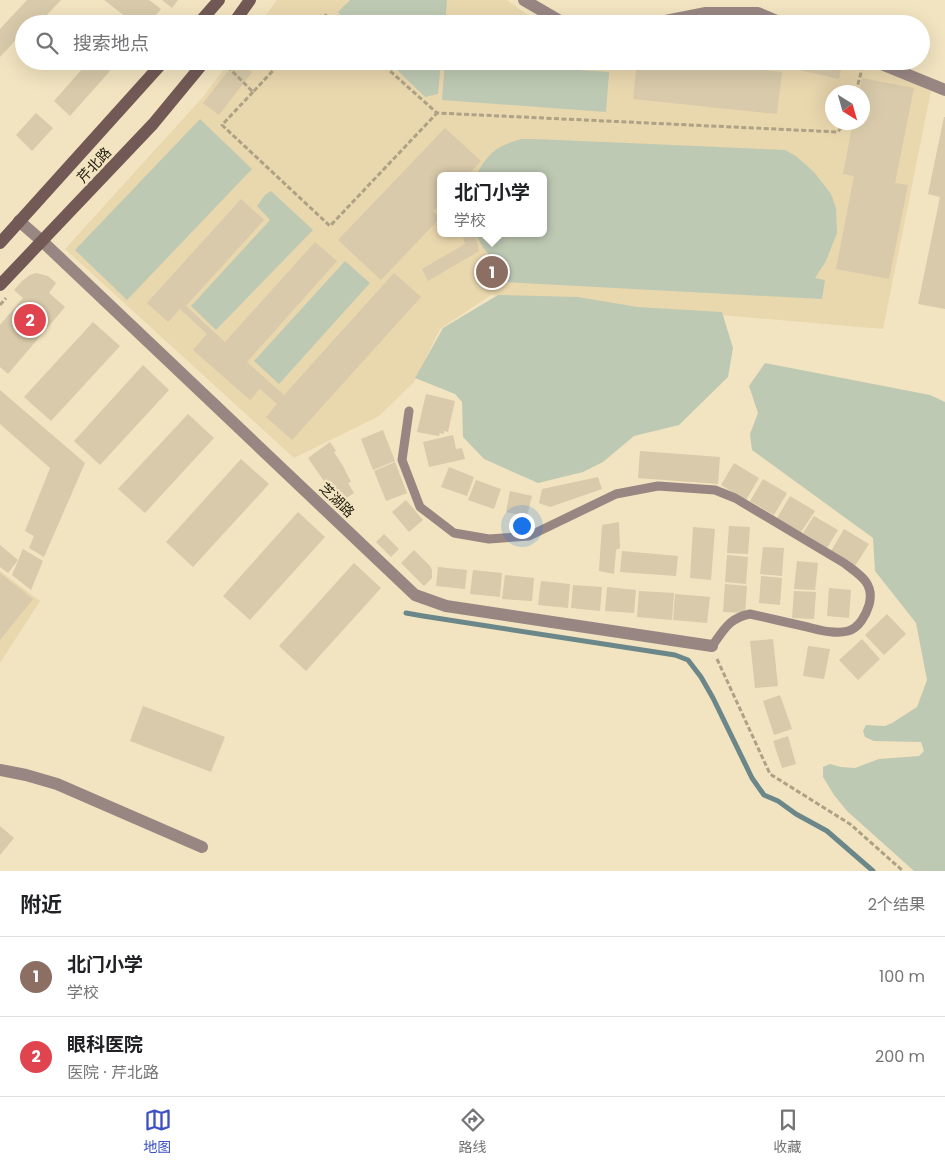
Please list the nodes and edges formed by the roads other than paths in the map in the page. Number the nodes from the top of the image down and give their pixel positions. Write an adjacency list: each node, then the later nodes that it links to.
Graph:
1 (219, 0): 4 (main road)
2 (250, 0): 5 (main road)
3 (524, 0): 6 (street)
4 (206, 15)
5 (239, 15)
6 (550, 15)
7 (696, 15): 8 (street)
8 (763, 15)
9 (156, 70): 13 (main road, 芹北路)
10 (198, 70): 14 (main road, 芹北路)
11 (896, 70): 12 (street)
12 (945, 90)
13 (19, 221): 14 (street, 芝湖路); 15 (main road, 芹北路)
14 (42, 241): 16 (main road, 芹北路); 18 (street, 芝湖路)
15 (0, 243)
16 (0, 286)
17 (409, 410): 18 (lane)
18 (712, 646)
19 (0, 770): 20 (street)
20 (202, 847)

